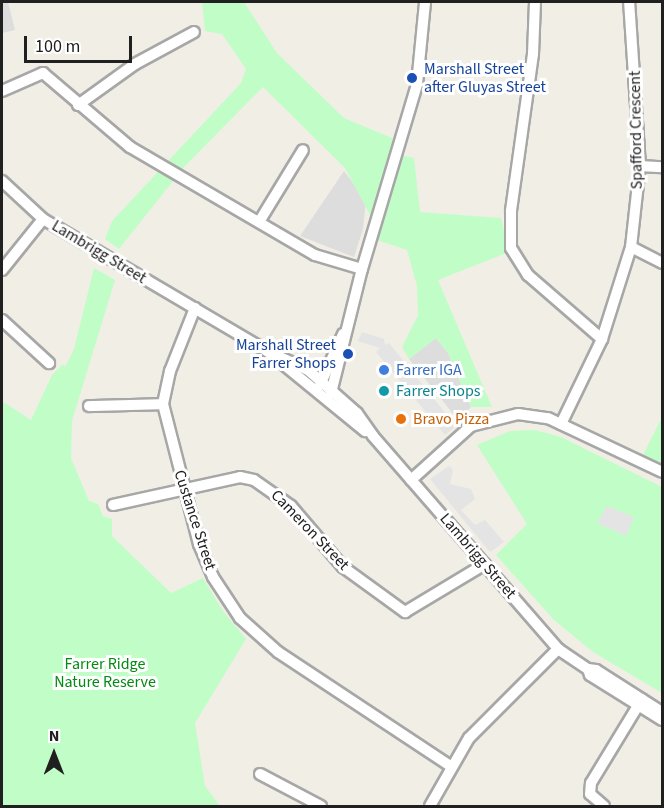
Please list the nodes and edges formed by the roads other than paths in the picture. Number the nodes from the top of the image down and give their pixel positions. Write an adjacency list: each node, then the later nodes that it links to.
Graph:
1 (425, 2): 15 (street)
2 (536, 2): 20 (street)
3 (629, 2): 8 (street, Spafford Crescent)
4 (194, 32): 6 (street)
5 (2, 91): 6 (street)
6 (78, 105): 12 (street)
7 (303, 150): 12 (street)
8 (640, 166): 9 (street); 13 (street, Spafford Crescent)
9 (663, 167)
10 (2, 181): 11 (street, Lambrigg Street)
11 (43, 219): 16 (street); 17 (street, Lambrigg Street)
12 (259, 222): 15 (street)
13 (631, 246): 14 (street); 20 (street, Spafford Crescent)
14 (663, 263)
15 (362, 269): 19 (street)
16 (2, 270)
17 (195, 308): 22 (street, Lambrigg Street); 24 (street, Custance Street)
18 (2, 320): 21 (street)
19 (345, 331): 22 (street); 23 (street)
20 (602, 339): 26 (street, Spafford Crescent)
21 (49, 363)
22 (320, 386): 23 (street, Lambrigg Street)
23 (330, 394): 28 (street, Lambrigg Street)
24 (163, 404): 25 (street); 29 (street, Custance Street)
25 (89, 406)
26 (561, 424): 27 (street); 28 (street)
27 (663, 472)
28 (411, 480): 31 (street, Lambrigg Street)
29 (185, 490): 30 (street, Cameron Street); 31 (street, Cameron Street); 36 (street, Custance Street)
30 (113, 505)
31 (485, 564): 32 (street, Lambrigg Street)
32 (558, 649): 33 (street, Lambrigg Street); 36 (street)
33 (640, 703): 34 (street, Lambrigg Street); 35 (street, Lambrigg Street); 40 (street)
34 (663, 712)
35 (663, 720)
36 (450, 766): 39 (street)
37 (260, 774): 38 (street)
38 (321, 807)
39 (430, 807)
40 (604, 807)

